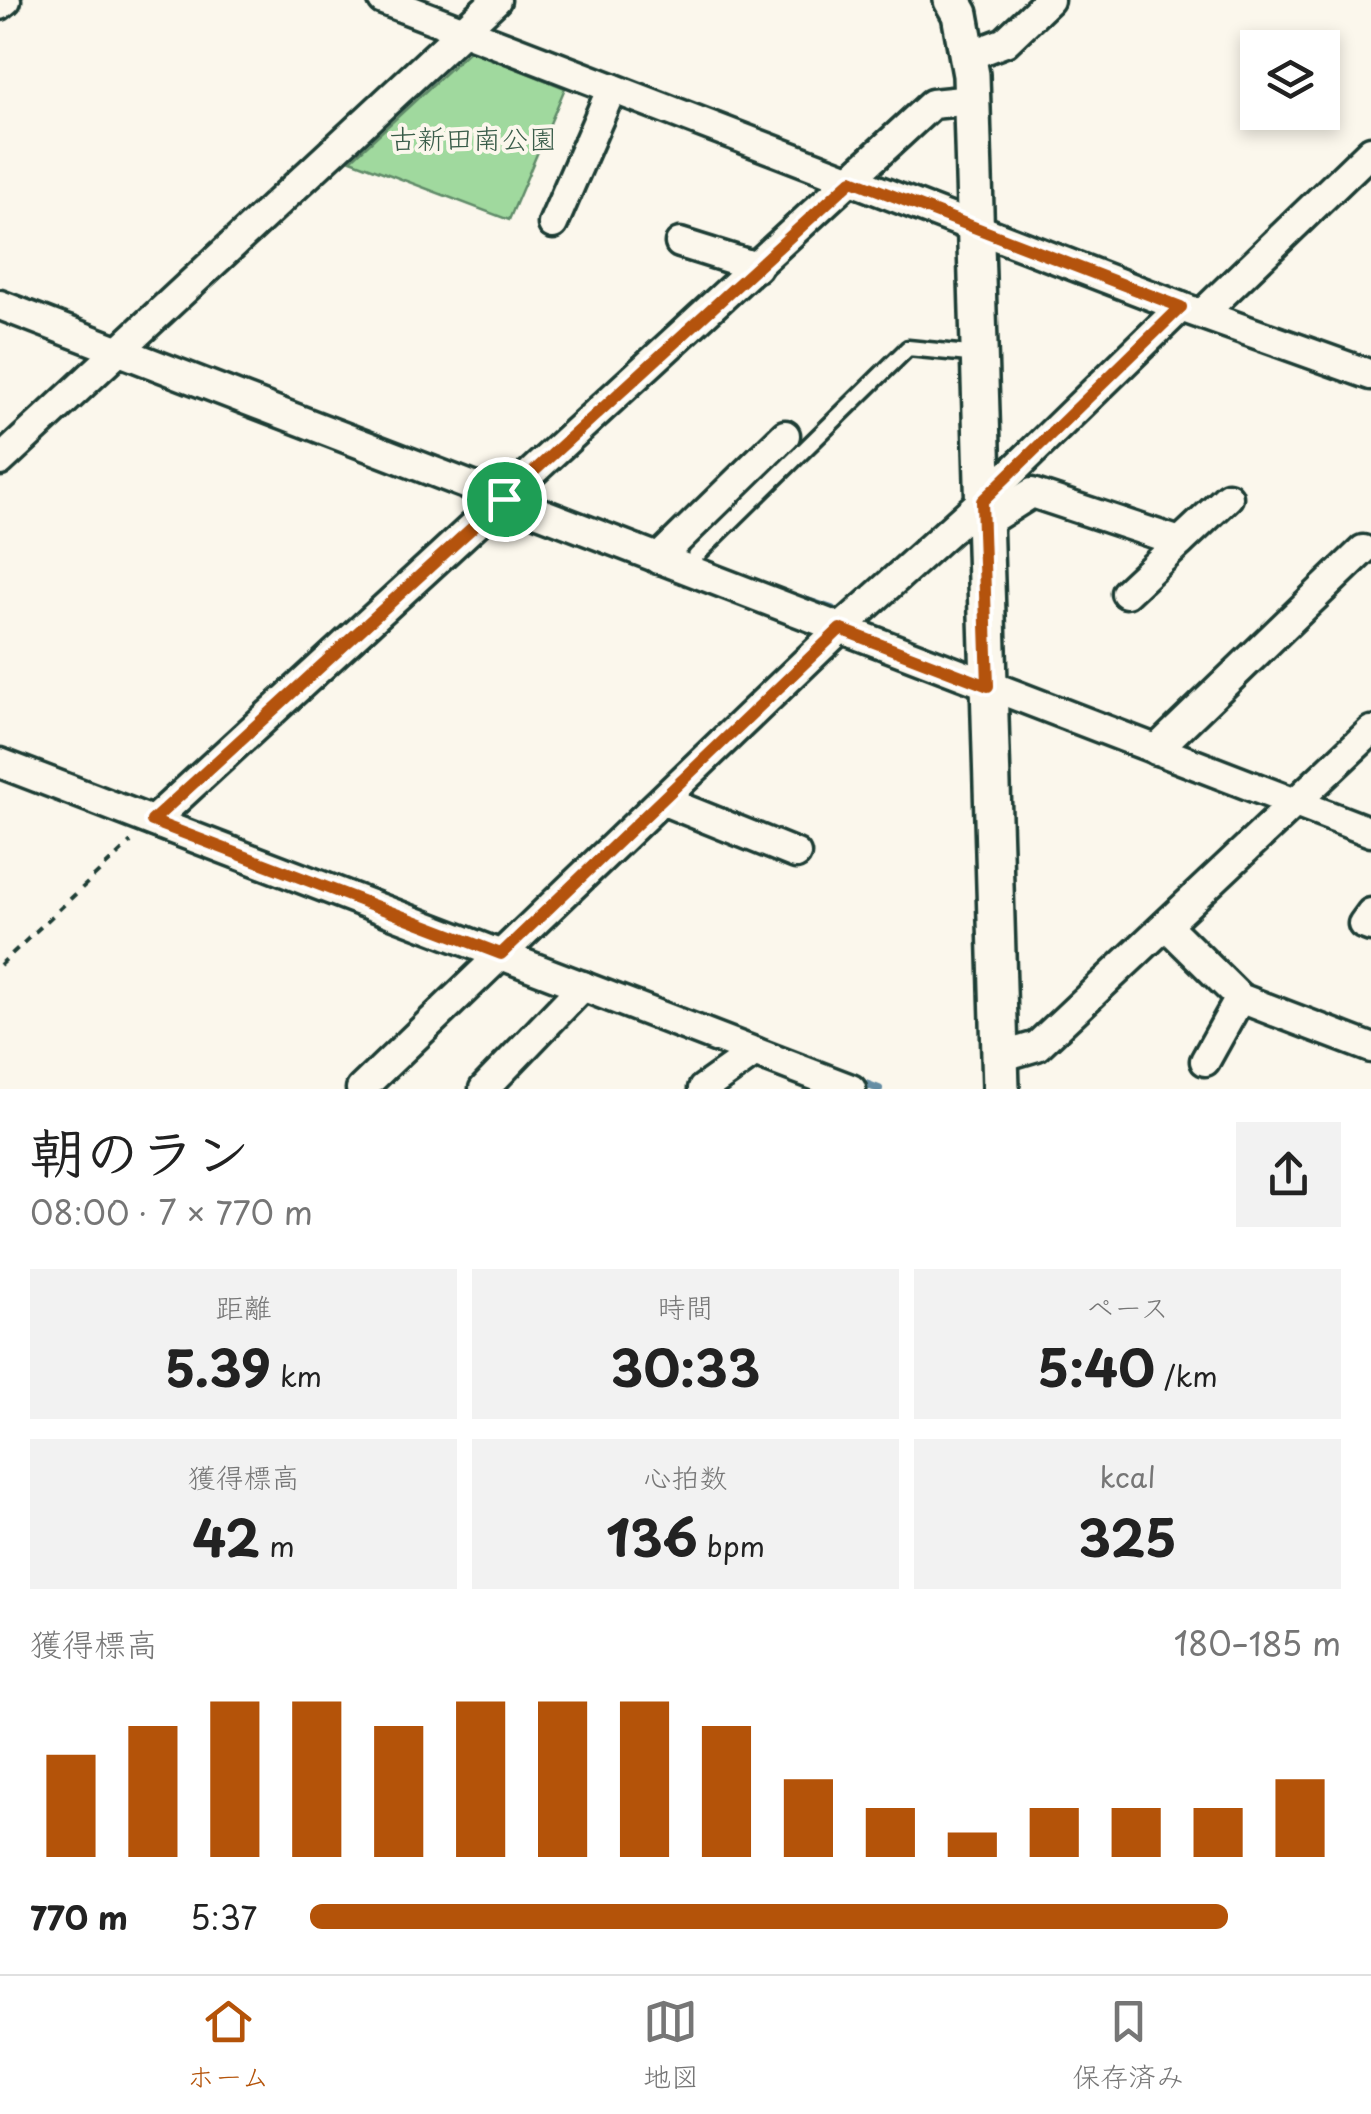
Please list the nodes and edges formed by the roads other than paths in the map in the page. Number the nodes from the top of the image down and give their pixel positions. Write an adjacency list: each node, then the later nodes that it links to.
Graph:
1 (6, 0): 6 (street)
2 (383, 0): 7 (street)
3 (496, 0): 7 (street)
4 (952, 0): 8 (street)
5 (1049, 0): 8 (street)
6 (0, 5)
7 (463, 32): 9 (street); 19 (street)
8 (968, 56): 10 (street)
9 (612, 88): 12 (street); 13 (street)
10 (972, 100): 12 (street); 14 (street)
11 (1371, 151): 18 (street)
12 (852, 180): 14 (street); 16 (street)
13 (553, 224)
14 (975, 227): 18 (street); 20 (street)
15 (680, 243): 16 (street)
16 (757, 267): 25 (street)
17 (0, 304): 19 (street)
18 (1192, 310): 21 (street); 26 (street)
19 (119, 350): 23 (street); 25 (street)
20 (978, 354): 26 (street); 29 (lane)
21 (1371, 375)
22 (785, 436): 30 (street)
23 (0, 461)
24 (1228, 496): 27 (street)
25 (504, 499): 30 (street); 39 (street)
26 (983, 513): 27 (street); 32 (street); 33 (street)
27 (1180, 542): 31 (street)
28 (1364, 550): 35 (street)
29 (696, 556)
30 (658, 559): 32 (street)
31 (1126, 593)
32 (840, 629): 33 (street); 37 (street)
33 (988, 686): 35 (street); 51 (street)
34 (1371, 731): 38 (street)
35 (1162, 745): 38 (street)
36 (0, 763): 39 (street)
37 (664, 801): 41 (street); 45 (street)
38 (1296, 803): 40 (street); 43 (street)
39 (152, 821): 45 (street)
40 (1371, 832)
41 (796, 854)
42 (1371, 913): 44 (street)
43 (1166, 926): 47 (street); 51 (street)
44 (1371, 927)
45 (501, 954): 46 (street); 52 (street)
46 (583, 986): 49 (street); 53 (street)
47 (1240, 998): 48 (street); 50 (street)
48 (1371, 1048)
49 (755, 1052): 54 (street); 55 (street)
50 (1205, 1061)
51 (1000, 1073)
52 (360, 1089)
53 (484, 1089)
54 (703, 1089)
55 (851, 1089)

